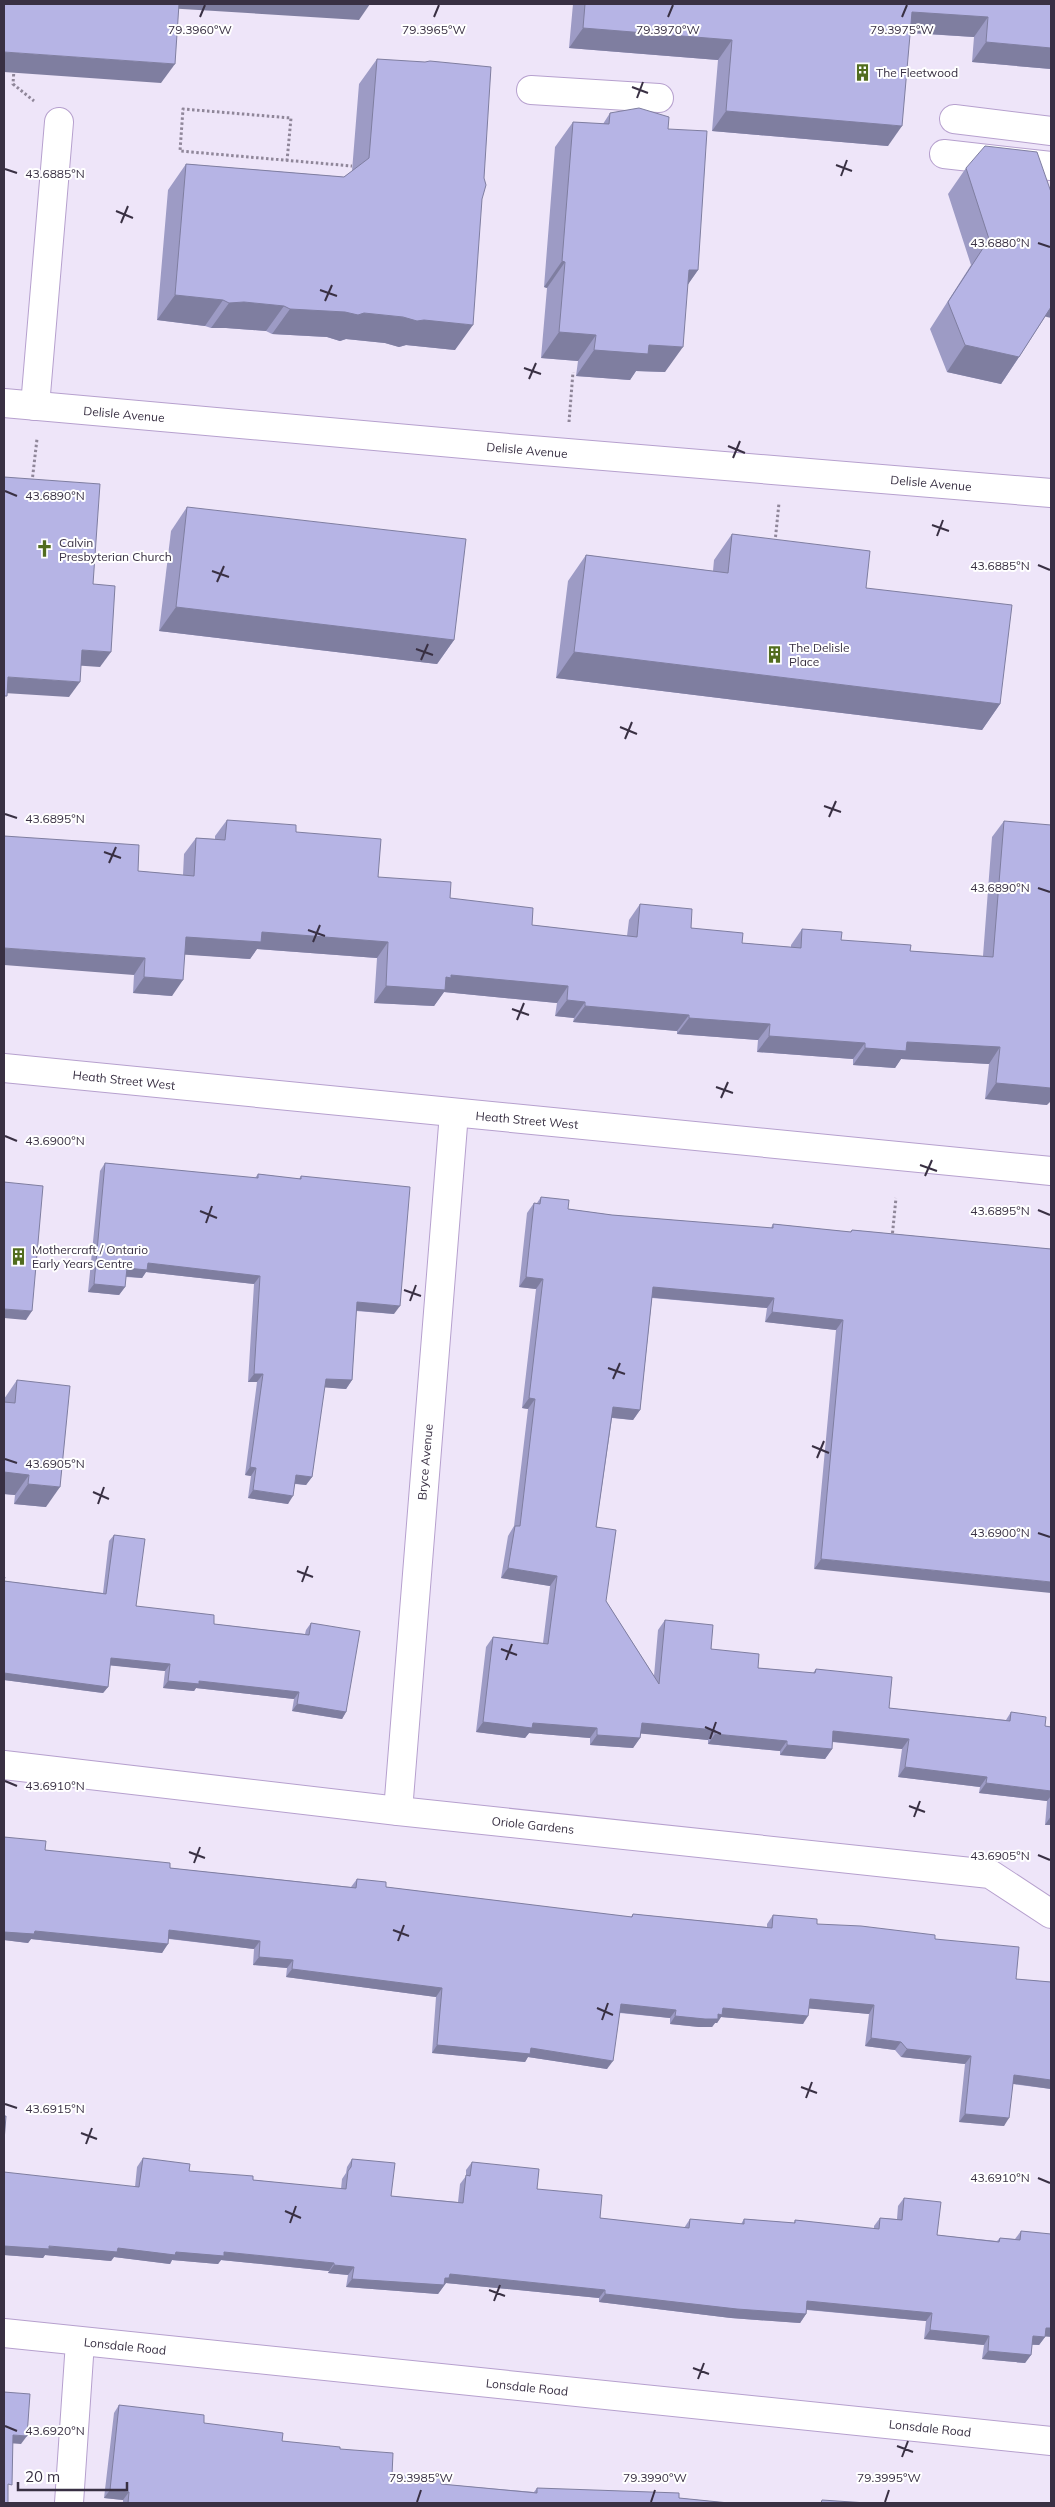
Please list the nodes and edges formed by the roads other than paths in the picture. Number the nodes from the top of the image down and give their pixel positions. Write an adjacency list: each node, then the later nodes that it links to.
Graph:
1 (531, 90): 2 (street)
2 (659, 98)
3 (954, 119): 5 (street)
4 (59, 122): 9 (street)
5 (1051, 131)
6 (944, 154): 7 (street)
7 (1051, 166)
8 (4, 403): 9 (street, Delisle Avenue)
9 (35, 406): 10 (street, Delisle Avenue)
10 (1051, 493)
11 (4, 1068): 12 (street, Heath Street West)
12 (454, 1113): 13 (street, Heath Street West); 15 (street, Bryce Avenue)
13 (1051, 1171)
14 (4, 1765): 15 (street, Oriole Gardens)
15 (398, 1811): 16 (street, Oriole Gardens)
16 (1051, 1914)
17 (4, 2333): 18 (street, Lonsdale Road)
18 (80, 2342): 19 (street, Lonsdale Road); 20 (street)
19 (1051, 2441)
20 (69, 2503)

